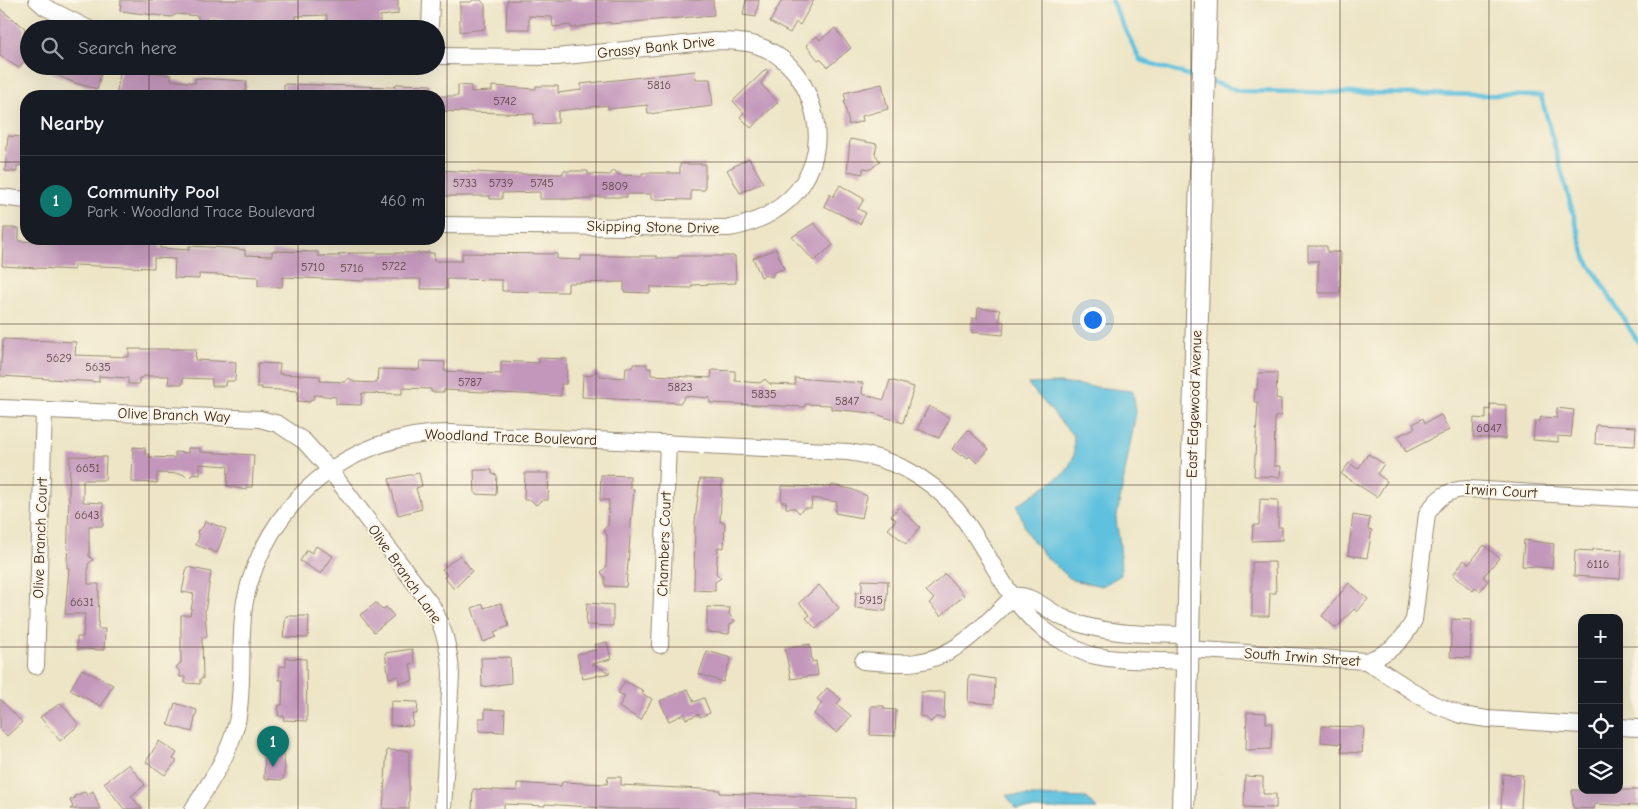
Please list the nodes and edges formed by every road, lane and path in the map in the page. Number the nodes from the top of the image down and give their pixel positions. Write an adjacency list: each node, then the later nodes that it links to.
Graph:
1 (36, 0): 4 (street)
2 (431, 0): 5 (street)
3 (1206, 0): 18 (main road, East Edgewood Avenue)
4 (70, 20)
5 (430, 20)
6 (445, 56): 7 (street, Grassy Bank Drive)
7 (818, 137): 10 (street, Skipping Stone Drive)
8 (0, 197): 9 (street)
9 (20, 199)
10 (445, 225)
11 (0, 408): 12 (street, Olive Branch Way)
12 (44, 410): 14 (street, Olive Branch Way); 21 (street, Olive Branch Court)
13 (668, 443): 14 (street, Woodland Trace Boulevard); 16 (street, Woodland Trace Boulevard); 17 (street, Chambers Court)
14 (330, 470): 25 (street, Woodland Trace Boulevard); 26 (street, Olive Branch Lane)
15 (1638, 499): 20 (street, Irwin Court)
16 (1014, 596): 18 (street); 18 (street, Woodland Trace Boulevard); 19 (street)
17 (660, 645)
18 (1187, 649): 20 (street, South Irwin Street); 27 (main road, East Edgewood Avenue)
19 (863, 661)
20 (1366, 661): 22 (street, South Irwin Street)
21 (36, 666)
22 (1578, 725)
23 (1623, 727): 24 (street)
24 (1638, 728)
25 (193, 809)
26 (443, 809)
27 (1182, 809)

